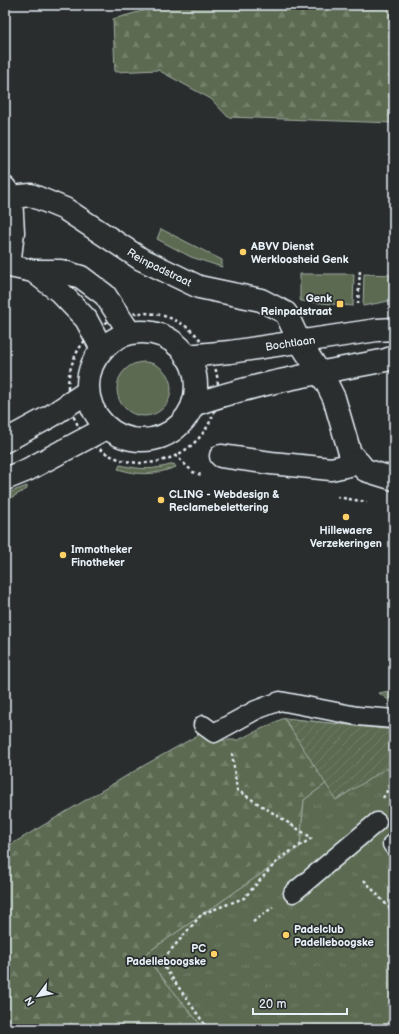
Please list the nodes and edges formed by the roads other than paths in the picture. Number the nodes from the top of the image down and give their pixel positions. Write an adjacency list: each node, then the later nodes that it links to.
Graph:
1 (8, 193): 2 (street, Reinpadstraat); 6 (street, Reinpadstraat)
2 (7, 266): 3 (street, Reinpadstraat)
3 (33, 271): 5 (street, Reinpadstraat); 7 (street, Reinpadstraat)
4 (394, 329): 6 (street, Bochtlaan)
5 (130, 333): 7 (street); 8 (street)
6 (298, 341): 8 (street, Bochtlaan); 10 (street, Reinpadstraat)
7 (102, 350): 11 (street)
8 (186, 356): 12 (street)
9 (394, 356): 10 (street)
10 (319, 373): 12 (street); 16 (street, Reinpadstraat)
11 (87, 392): 13 (street); 14 (street)
12 (193, 405): 13 (street)
13 (106, 428): 17 (street)
14 (5, 441)
15 (222, 456): 16 (street)
16 (359, 463): 18 (street)
17 (5, 479)
18 (394, 479)
19 (394, 719): 20 (lane)
20 (203, 725)
21 (377, 822): 22 (lane)
22 (293, 893)

